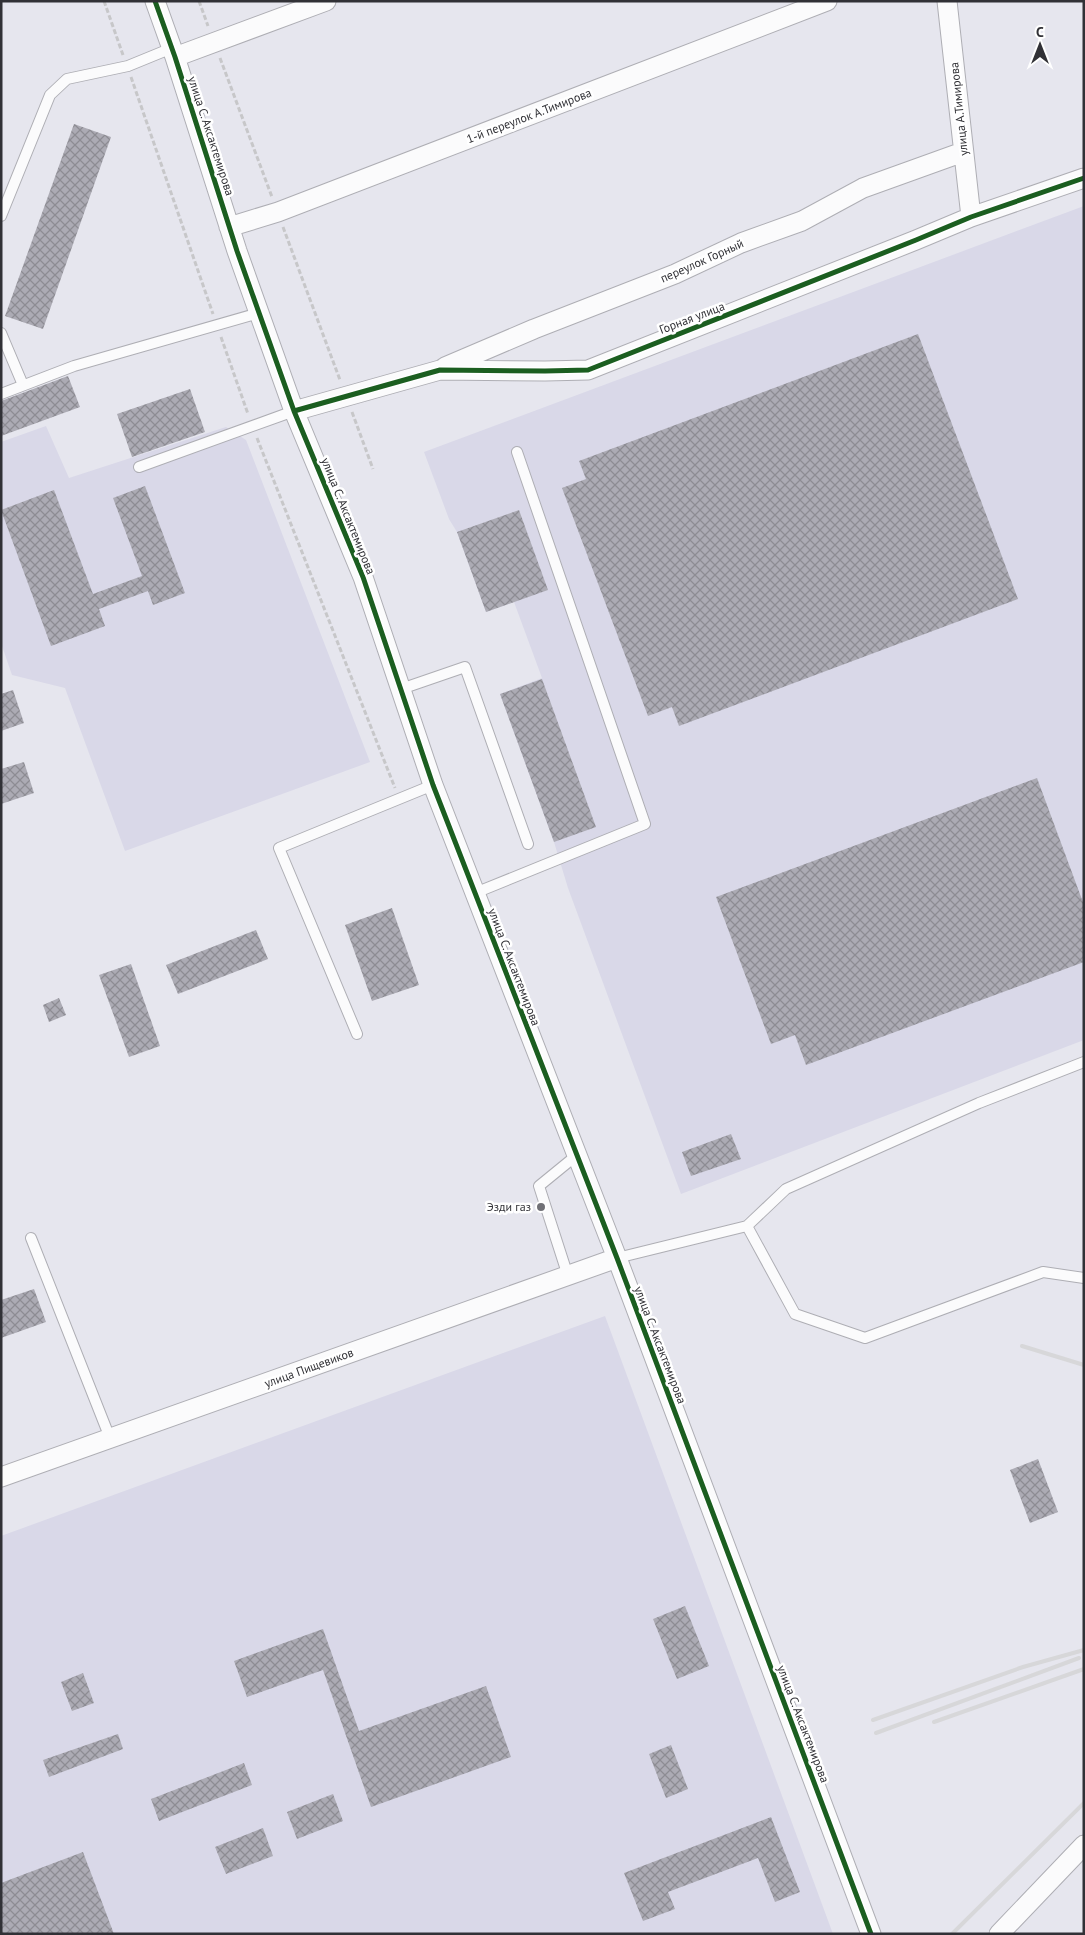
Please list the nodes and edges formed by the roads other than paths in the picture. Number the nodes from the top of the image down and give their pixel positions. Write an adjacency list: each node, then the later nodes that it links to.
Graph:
1 (155, 1): 5 (street, улица С. Аксактемирова)
2 (326, 1): 5 (street)
3 (827, 1): 10 (street, 1-й переулок А.Тимирова)
4 (947, 1): 6 (street, улица А.Тимирова)
5 (173, 52): 8 (lane); 10 (street, улица С. Аксактемирова)
6 (963, 152): 9 (street, улица А.Тимирова); 13 (street, переулок Горный)
7 (1084, 178): 9 (street, Горная улица)
8 (1, 216)
9 (971, 217): 13 (street, Горная улица)
10 (229, 227): 11 (street, улица С. Аксактемирова)
11 (259, 313): 14 (lane); 16 (street, улица С. Аксактемирова)
12 (1, 333): 14 (lane)
13 (440, 370): 16 (street, Горная улица)
14 (23, 385): 15 (lane)
15 (1, 394)
16 (294, 411): 18 (lane); 19 (street, улица С. Аксактемирова)
17 (517, 452): 22 (lane)
18 (139, 467)
19 (401, 688): 20 (street, улица С. Аксактемирова); 21 (lane)
20 (433, 785): 22 (street, улица С. Аксактемирова); 23 (lane)
21 (528, 844)
22 (475, 893): 25 (street, улица С. Аксактемирова)
23 (357, 1034)
24 (1084, 1062): 26 (lane)
25 (577, 1155): 28 (street, улица С. Аксактемирова); 29 (lane)
26 (747, 1226): 28 (lane); 30 (lane)
27 (31, 1238): 31 (lane)
28 (617, 1258): 29 (street, улица Пищевиков); 34 (street, улица С. Аксактемирова)
29 (568, 1276): 31 (street, улица Пищевиков)
30 (1084, 1278)
31 (110, 1438): 32 (street, улица Пищевиков)
32 (1, 1477)
33 (1084, 1845): 35 (street)
34 (871, 1934)
35 (999, 1934)

